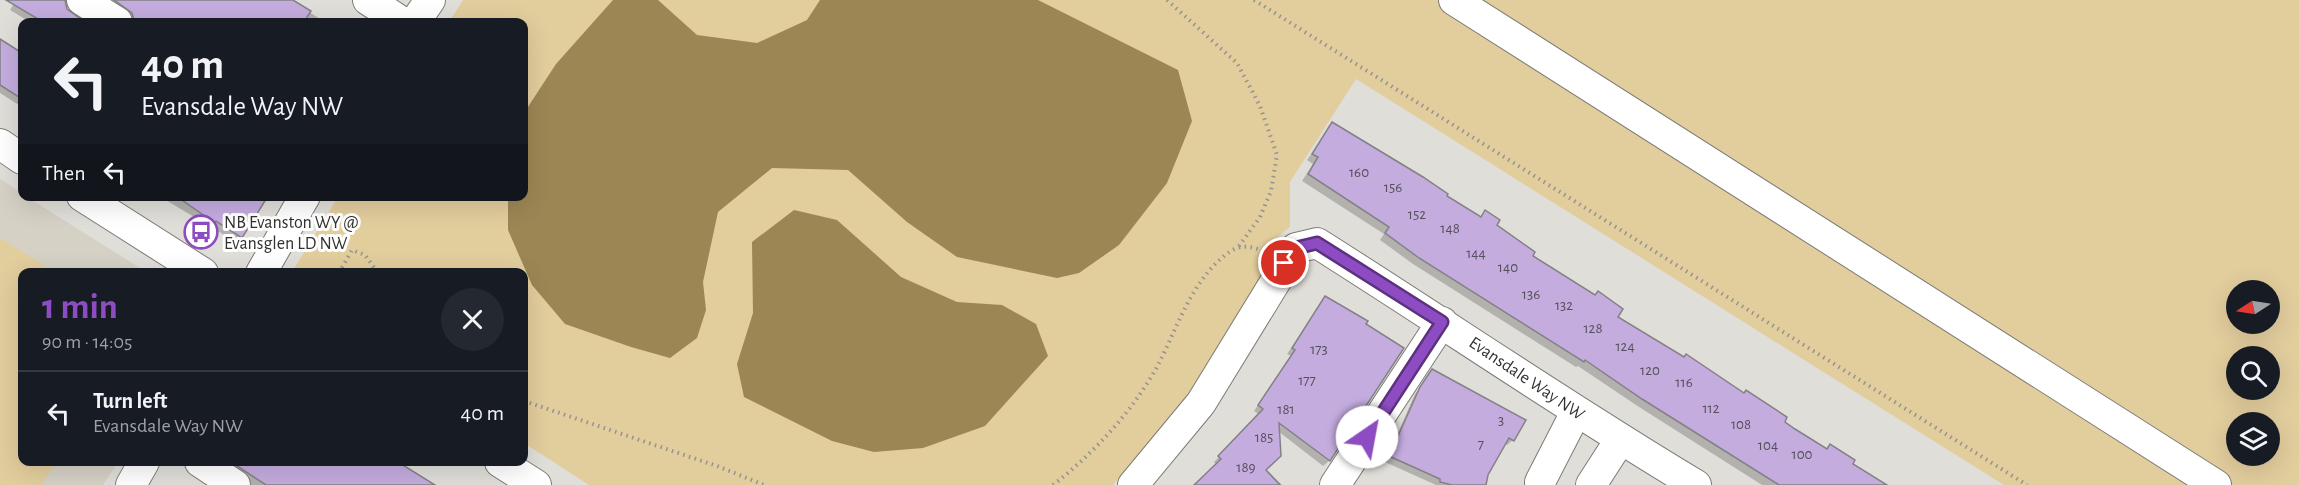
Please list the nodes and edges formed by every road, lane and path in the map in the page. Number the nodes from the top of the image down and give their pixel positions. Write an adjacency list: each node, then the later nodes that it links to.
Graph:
1 (82, 0): 8 (street)
2 (368, 0): 9 (street)
3 (430, 0): 10 (street)
4 (1163, 0): 7 (path)
5 (1254, 0): 38 (path)
6 (1454, 0): 39 (street)
7 (1168, 1): 15 (path)
8 (111, 18)
9 (396, 18)
10 (418, 18)
11 (0, 144): 12 (street)
12 (18, 156)
13 (90, 201): 17 (street)
14 (302, 201): 18 (street)
15 (1238, 246): 16 (path); 32 (path)
16 (1269, 253)
17 (194, 268)
18 (264, 268)
19 (342, 268): 20 (path)
20 (374, 268)
21 (1442, 322): 23 (street, Evansdale Way NW); 33 (street, Evansdale Way NW); 34 (street)
22 (528, 402): 31 (path)
23 (1576, 412): 24 (street, Evansdale Way NW); 35 (street)
24 (1620, 440): 36 (street); 37 (street, Evansdale Way NW)
25 (142, 466): 28 (street)
26 (206, 466): 29 (street)
27 (506, 466): 30 (street)
28 (131, 485)
29 (235, 485)
30 (536, 485)
31 (764, 485)
32 (1053, 485)
33 (1134, 485)
34 (1335, 485)
35 (1540, 485)
36 (1591, 485)
37 (1696, 485)
38 (2027, 485)
39 (2216, 485)

